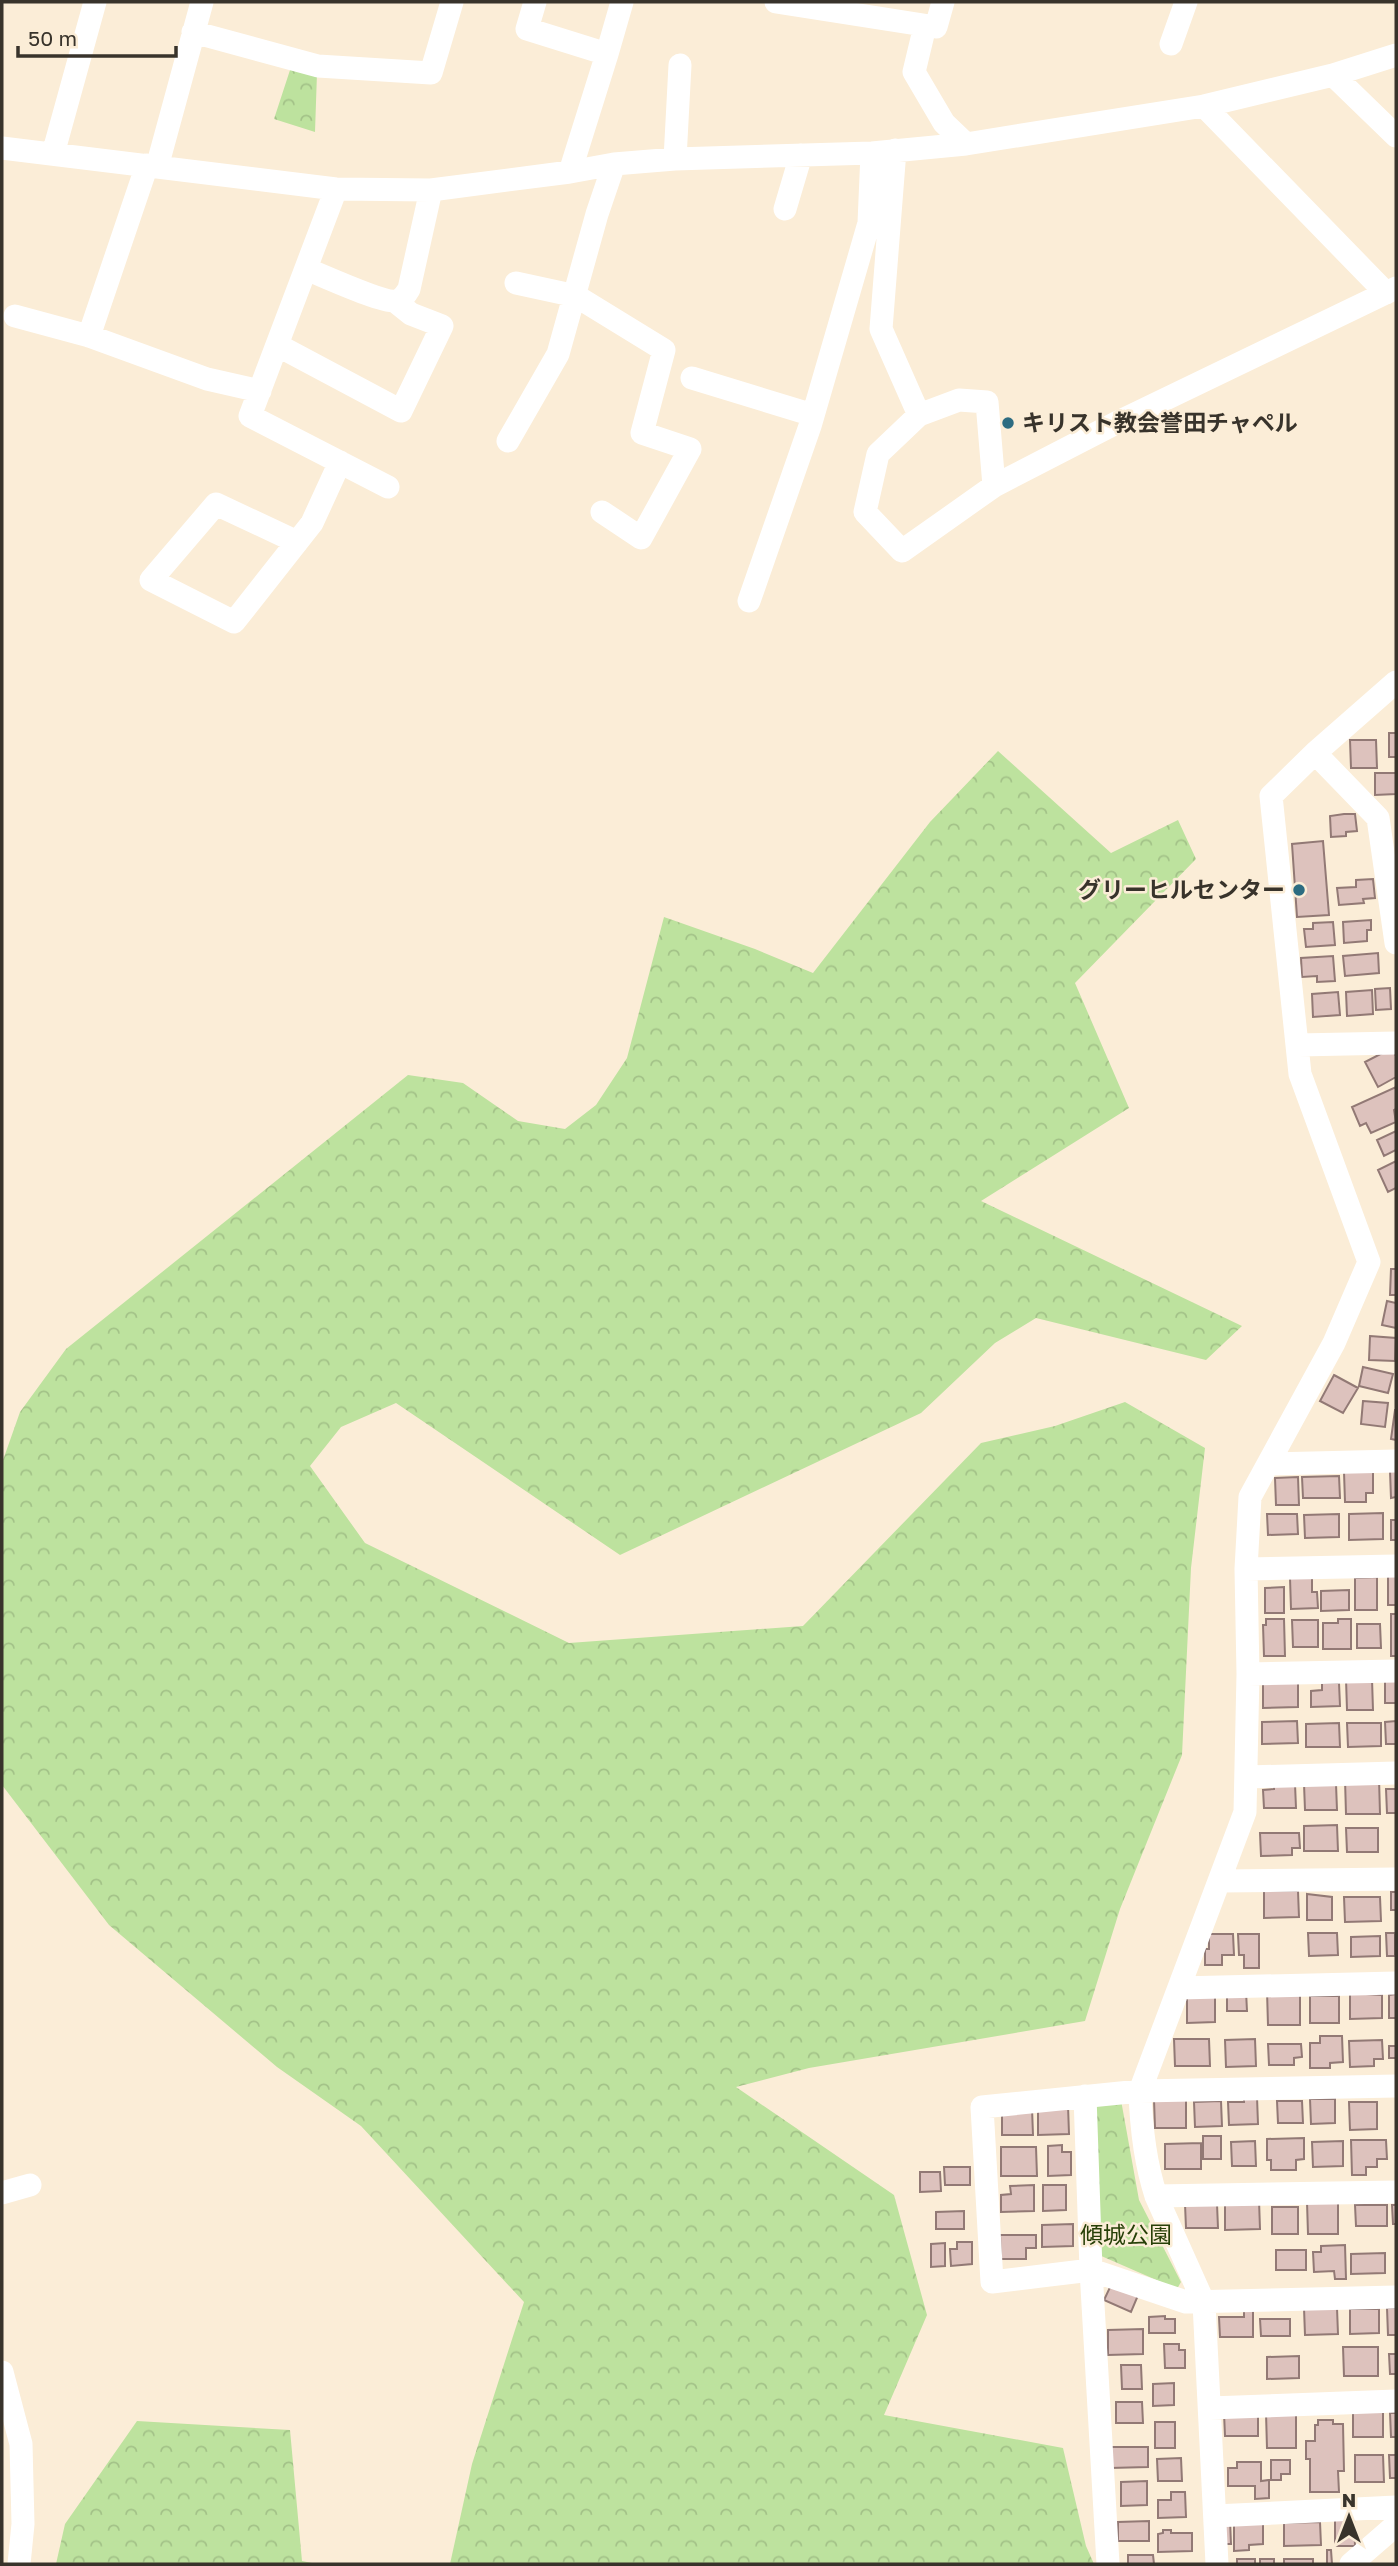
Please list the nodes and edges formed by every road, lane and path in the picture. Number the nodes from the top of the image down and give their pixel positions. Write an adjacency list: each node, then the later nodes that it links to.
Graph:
1 (95, 2): 22 (street)
2 (202, 2): 11 (street)
3 (452, 2): 11 (street)
4 (535, 2): 13 (street)
5 (622, 2): 13 (street)
6 (776, 2): 9 (street)
7 (943, 2): 10 (street)
8 (1186, 2): 12 (street)
9 (879, 10): 10 (street)
10 (925, 26): 19 (street)
11 (193, 32): 26 (street)
12 (1171, 44)
13 (607, 54): 27 (street)
14 (1396, 55): 16 (street)
15 (680, 65): 24 (street)
16 (1332, 75): 17 (street); 18 (street)
17 (1204, 106): 19 (street); 33 (street)
18 (1396, 136)
19 (966, 144): 21 (street)
20 (2, 148): 22 (street)
21 (884, 151): 23 (street); 41 (street); 42 (street)
22 (53, 153): 26 (street)
23 (801, 155): 24 (street); 30 (street)
24 (675, 159): 25 (street)
25 (614, 164): 27 (street); 34 (street)
26 (152, 166): 28 (street); 37 (street)
27 (570, 172): 29 (street)
28 (336, 189): 29 (street); 31 (street)
29 (431, 190): 35 (street)
30 (785, 209)
31 (306, 269): 35 (street); 38 (street)
32 (516, 283): 34 (street)
33 (1391, 290): 45 (street)
34 (576, 296): 43 (street); 47 (street)
35 (396, 302): 38 (street)
36 (15, 316): 37 (street)
37 (89, 336): 40 (street)
38 (277, 345): 40 (street)
39 (692, 378): 41 (street)
40 (260, 391): 44 (street)
41 (813, 415): 49 (street)
42 (919, 415): 45 (street); 45 (street)
43 (508, 441)
44 (340, 462): 46 (street); 48 (street)
45 (994, 486)
46 (388, 487)
47 (602, 512)
48 (297, 542): 48 (street)
49 (749, 601)
50 (1396, 682): 51 (street)
51 (1386, 704): 52 (street)
52 (1315, 752): 53 (street); 56 (street)
53 (1387, 818): 54 (street)
54 (1395, 931)
55 (1396, 1043): 56 (street)
56 (1298, 1045): 58 (street)
57 (1396, 1461): 58 (street)
58 (1270, 1464): 60 (street)
59 (1396, 1566): 60 (street)
60 (1246, 1569): 62 (street)
61 (1396, 1671): 62 (street)
62 (1248, 1674): 64 (street)
63 (1396, 1773): 64 (street)
64 (1247, 1777): 66 (street)
65 (1396, 1879): 66 (street)
66 (1220, 1881): 68 (street)
67 (1396, 1983): 68 (street)
68 (1179, 1988): 70 (street)
69 (1396, 2086): 70 (street)
70 (1140, 2091): 71 (street); 75 (street)
71 (1085, 2096): 76 (street); 76 (street)
72 (30, 2185): 74 (street)
73 (1396, 2192): 75 (street)
74 (2, 2193)
75 (1156, 2196): 78 (street)
76 (1091, 2270): 78 (street); 87 (street)
77 (1396, 2297): 78 (street)
78 (1204, 2303): 81 (street)
79 (3, 2383): 84 (street)
80 (1396, 2401): 81 (street)
81 (1210, 2408): 83 (street)
82 (1396, 2507): 83 (street)
83 (1215, 2516): 88 (street)
84 (12, 2521): 86 (street)
85 (1396, 2525): 89 (street)
86 (19, 2564)
87 (1108, 2564)
88 (1217, 2564)
89 (1351, 2564)

